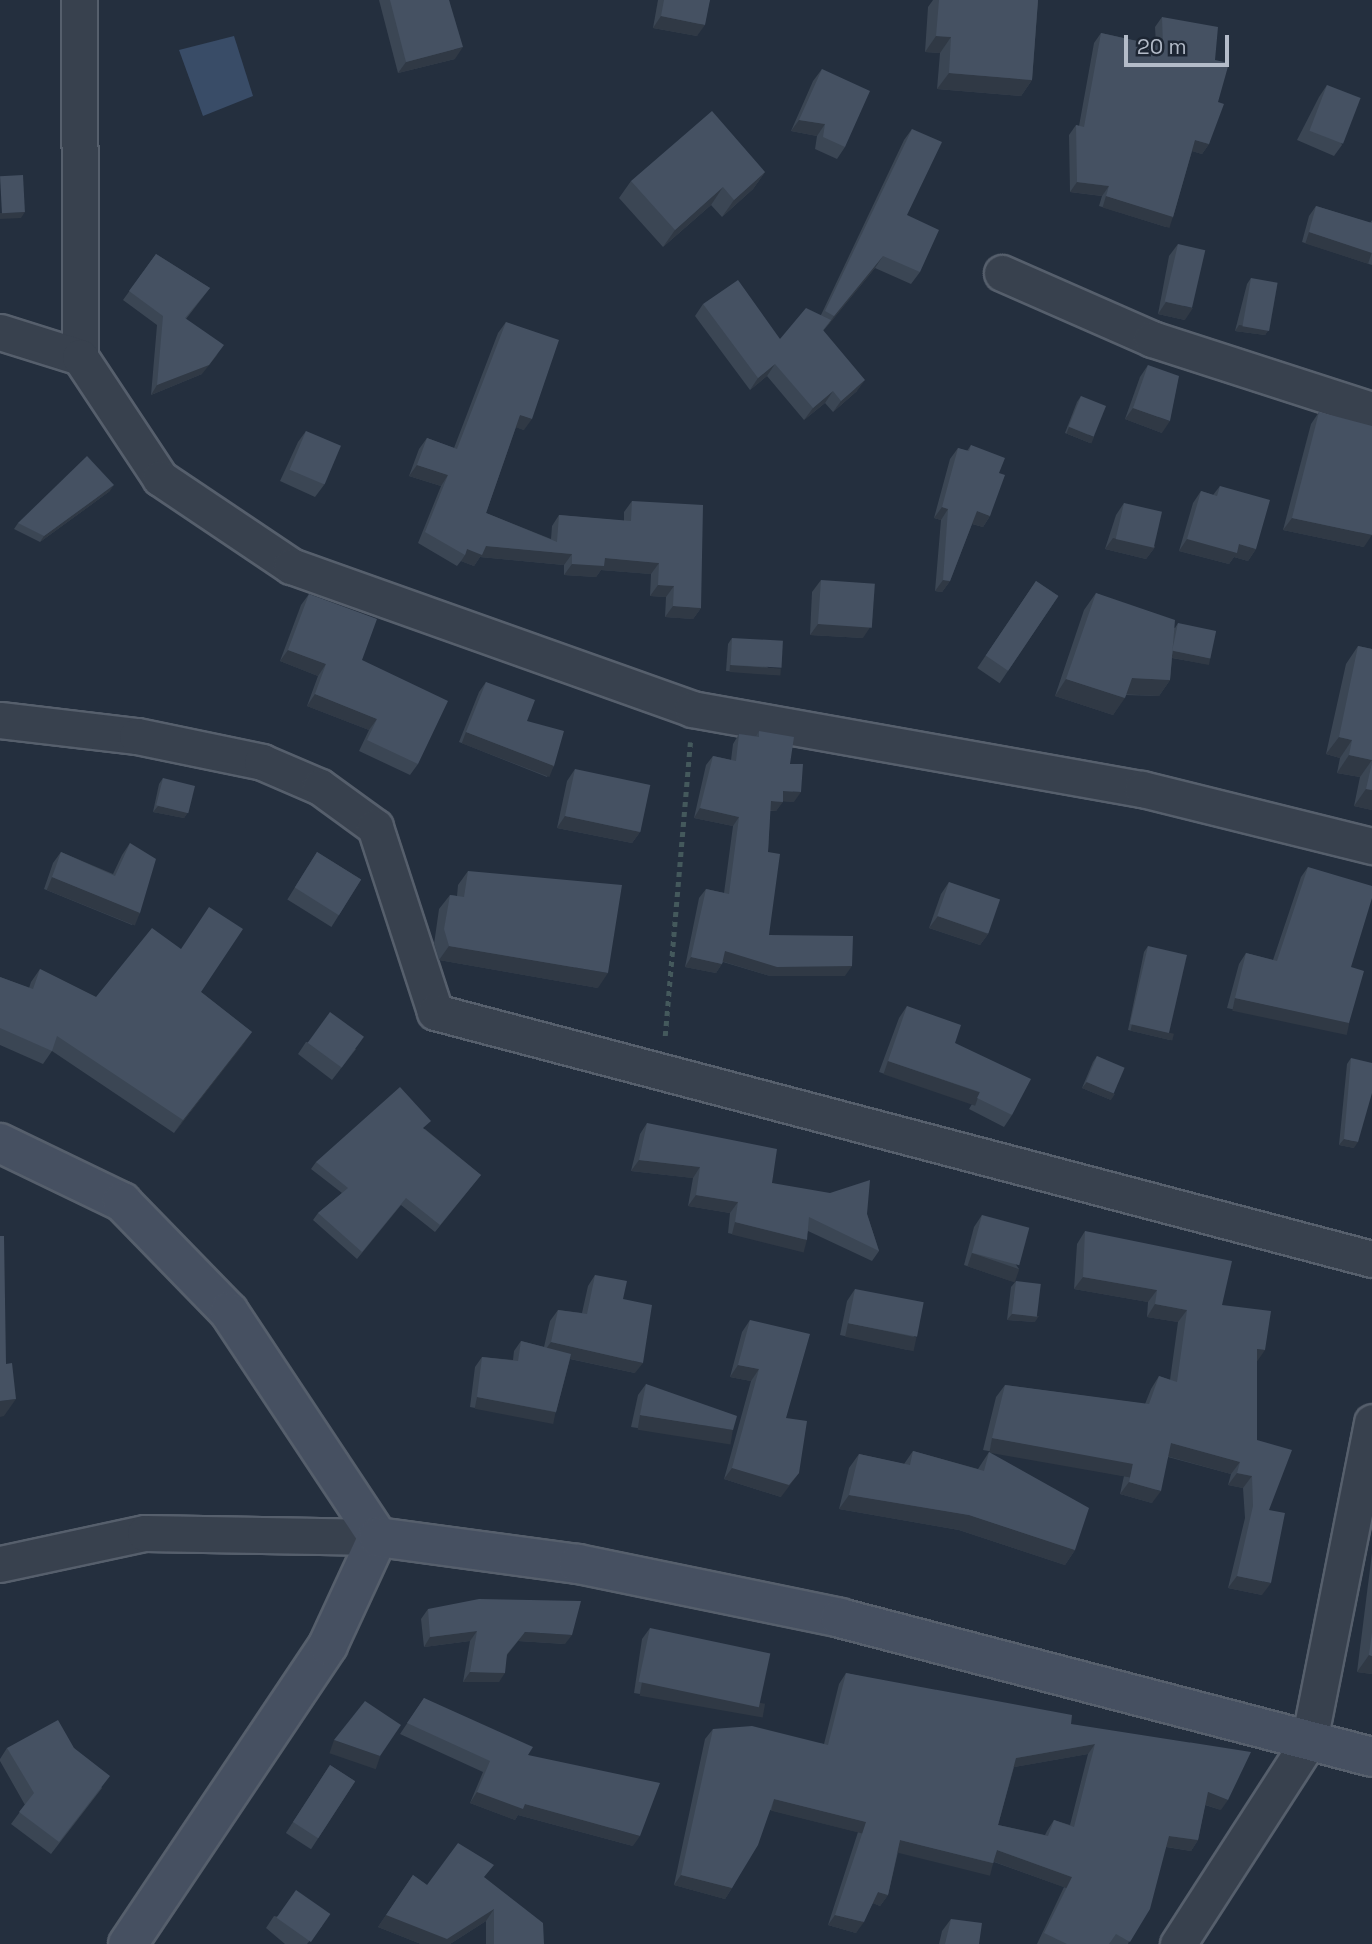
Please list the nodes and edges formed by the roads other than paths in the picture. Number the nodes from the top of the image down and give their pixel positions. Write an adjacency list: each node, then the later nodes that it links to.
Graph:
1 (79, 0): 4 (street)
2 (1002, 272): 5 (street)
3 (0, 332): 4 (street)
4 (80, 357): 7 (street)
5 (1372, 410)
6 (0, 720): 9 (street)
7 (1372, 846)
8 (0, 1143): 11 (street)
9 (1372, 1259)
10 (1372, 1422): 13 (street)
11 (378, 1537): 12 (street); 13 (street); 15 (street)
12 (0, 1564)
13 (1309, 1741): 14 (street); 16 (street)
14 (1372, 1757)
15 (128, 1944)
16 (1178, 1944)

